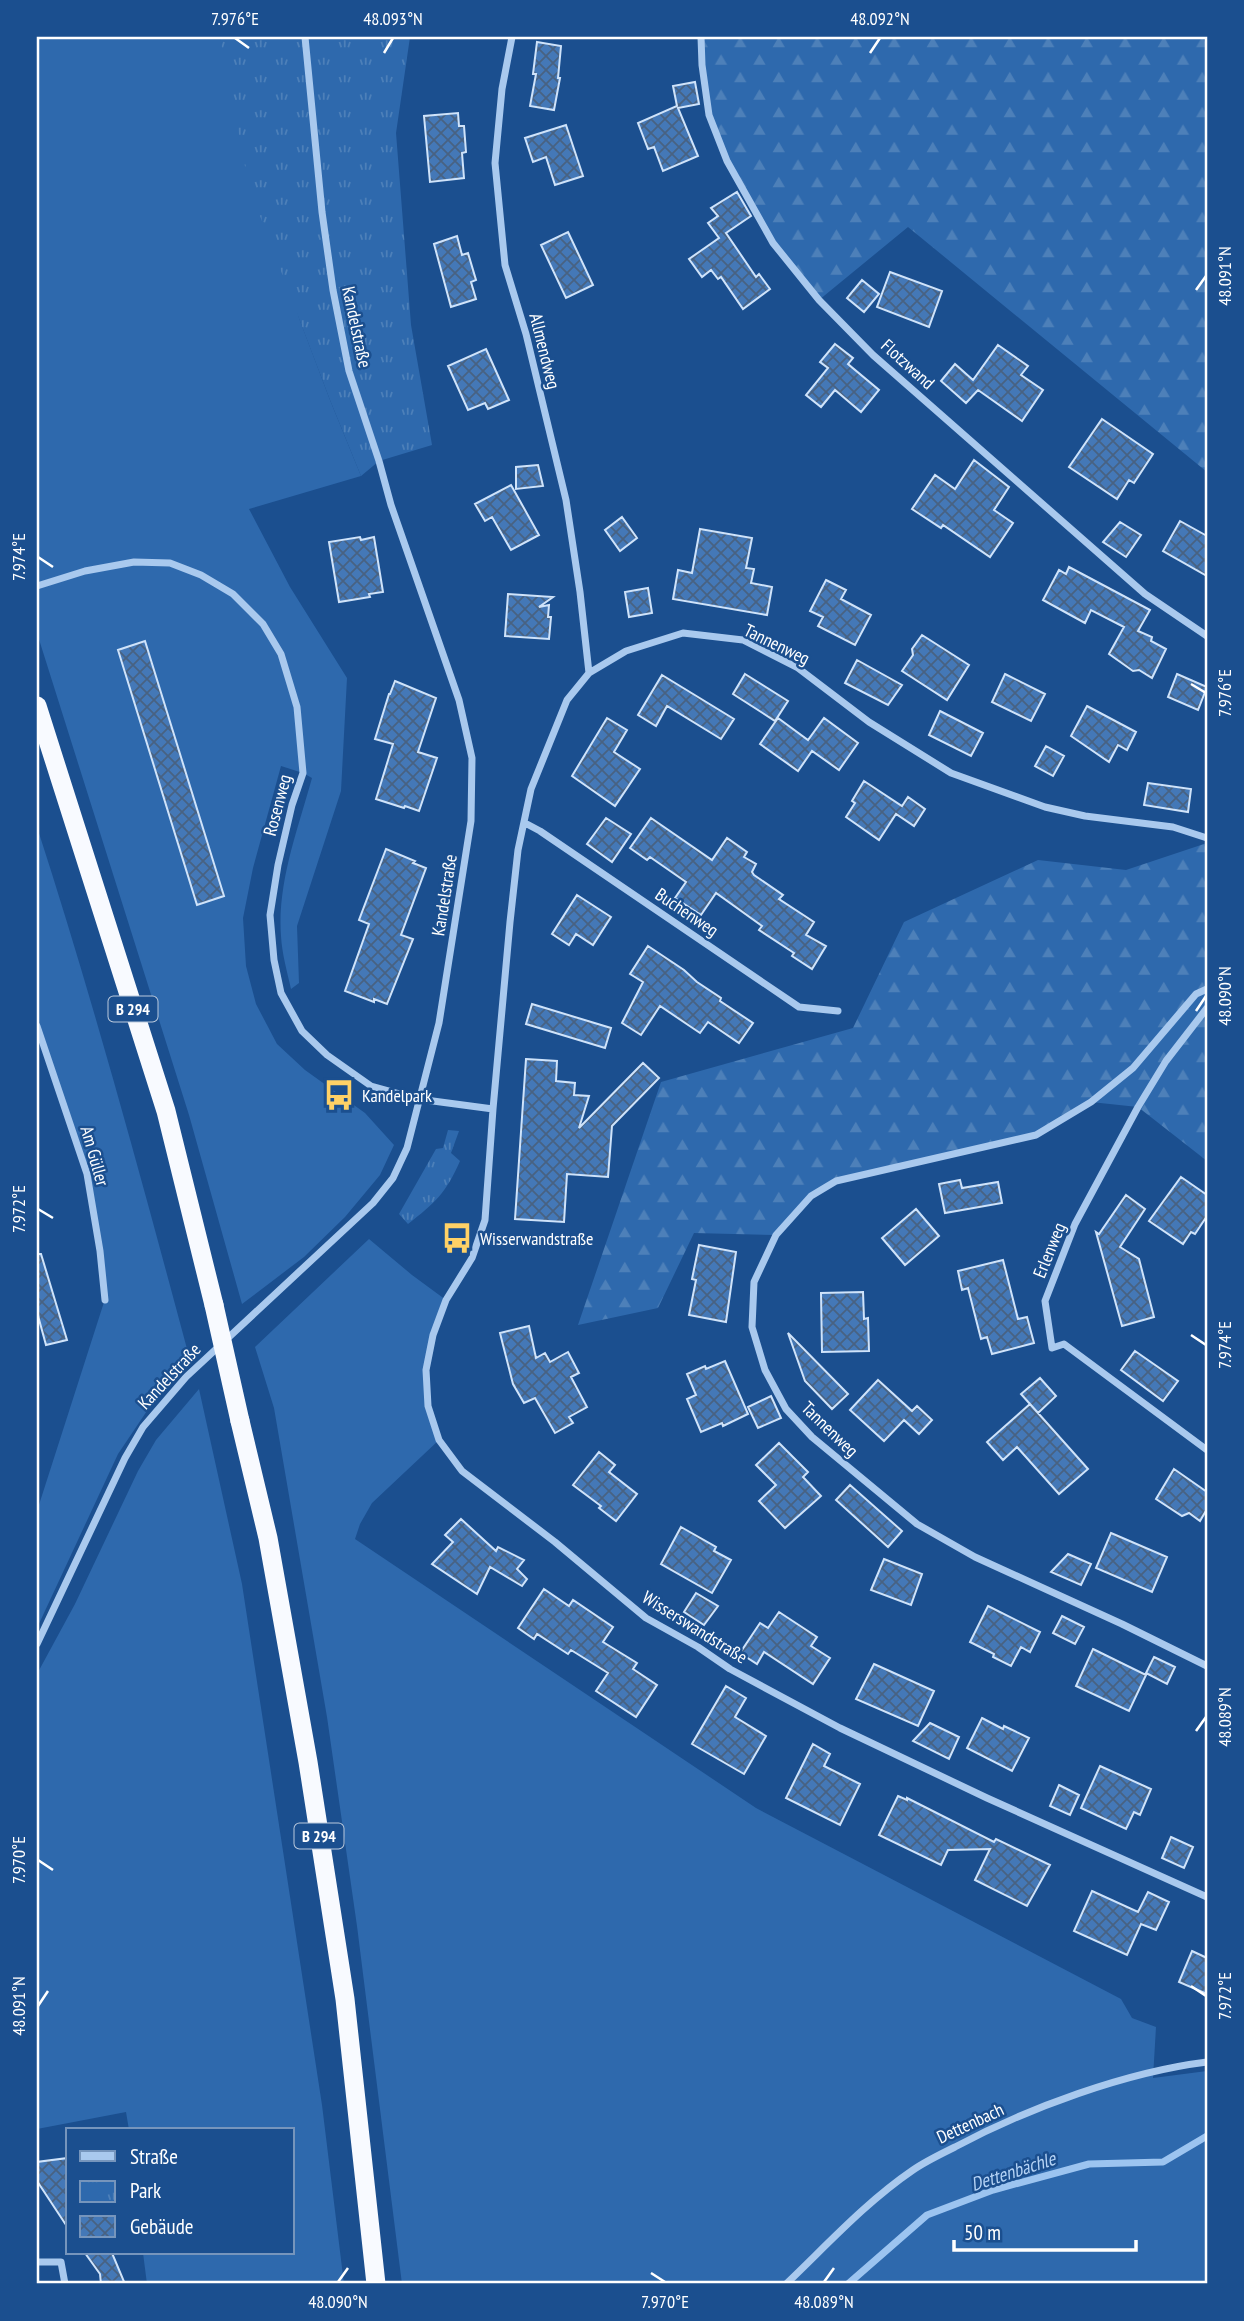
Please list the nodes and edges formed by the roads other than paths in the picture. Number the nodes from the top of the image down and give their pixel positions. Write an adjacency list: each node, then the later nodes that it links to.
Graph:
1 (305, 37): 14 (street, Kandelstraße)
2 (512, 37): 6 (street, Allmendweg)
3 (701, 37): 5 (street, Flotzwand)
4 (37, 586): 14 (street, Rosenweg)
5 (1207, 636)
6 (589, 673): 8 (street, Tannenweg); 9 (street, Tannenweg)
7 (39, 711): 24 (highway, B 294, bridge)
8 (524, 823): 12 (street, Buchenweg); 15 (street, Tannenweg)
9 (1207, 838)
10 (1207, 989): 19 (street, Tannenweg)
11 (1207, 1008): 17 (street, Erlenweg)
12 (838, 1011)
13 (37, 1026): 16 (street, Am Güller)
14 (418, 1099): 15 (street, Rosenweg); 18 (street, Kandelstraße)
15 (493, 1109): 20 (street, Wisserswandstraße)
16 (105, 1300)
17 (1207, 1450)
18 (37, 1644)
19 (1207, 1666)
20 (1207, 1897)
21 (1207, 2062): 25 (street, Dettenbach)
22 (37, 2262): 23 (street)
23 (65, 2284)
24 (376, 2284)
25 (786, 2284)

